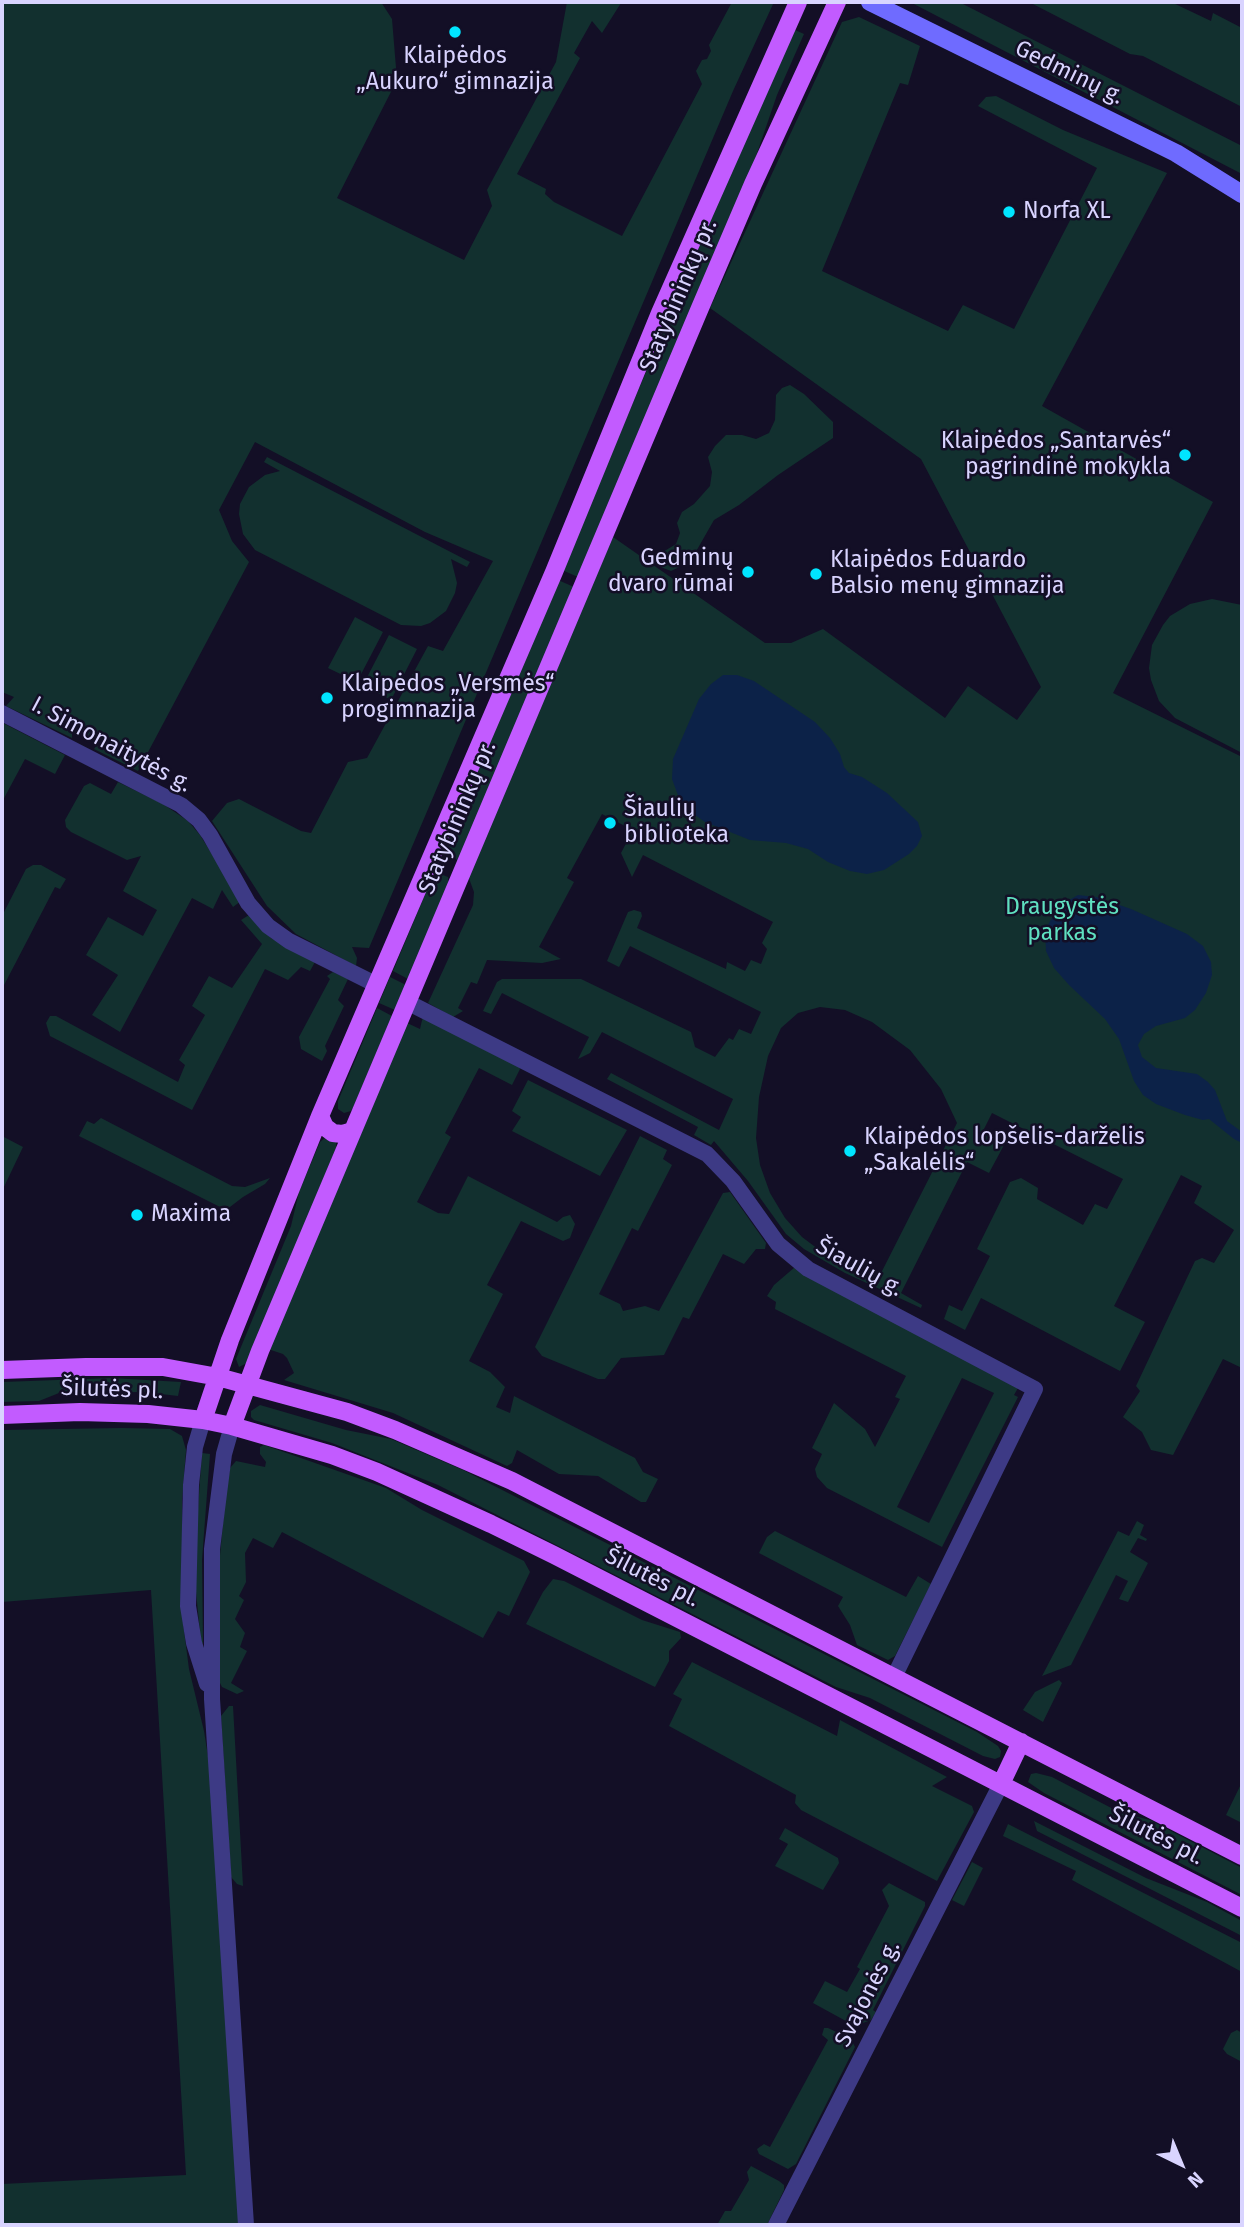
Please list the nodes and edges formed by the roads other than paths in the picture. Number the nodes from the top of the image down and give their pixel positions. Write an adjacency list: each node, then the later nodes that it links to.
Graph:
1 (798, 2): 6 (main road, Statybininkų pr.)
2 (837, 2): 7 (main road, Statybininkų pr.)
3 (870, 2): 4 (street, Gedminų g.)
4 (1242, 194)
5 (2, 713): 8 (street, I. Simonaitytės g.)
6 (431, 860): 7 (main road); 8 (main road, Statybininkų pr.)
7 (461, 873): 9 (main road, Statybininkų pr.)
8 (377, 985): 10 (main road, Statybininkų pr.)
9 (407, 1002): 11 (main road, Statybininkų pr.); 18 (street, Šiaulių g.)
10 (320, 1116): 11 (main road); 13 (main road, Statybininkų pr.)
11 (352, 1131): 14 (main road, Statybininkų pr.)
12 (2, 1370): 13 (main road, Šilutės pl.)
13 (218, 1377): 14 (main road, Šilutės pl.); 16 (main road, Statybininkų pr.)
14 (246, 1385): 17 (main road, Statybininkų pr.); 18 (main road, Šilutės pl.)
15 (2, 1415): 16 (main road, Šilutės pl.)
16 (203, 1420): 17 (main road, Šilutės pl.); 19 (street)
17 (232, 1426): 19 (street); 21 (main road, Šilutės pl.)
18 (894, 1677): 20 (main road, Šilutės pl.)
19 (212, 1699): 24 (street)
20 (1021, 1742): 21 (main road); 22 (main road, Šilutės pl.)
21 (1001, 1784): 23 (main road, Šilutės pl.); 25 (street, Svajonės g.)
22 (1242, 1856)
23 (1242, 1908)
24 (246, 2225)
25 (776, 2225)

